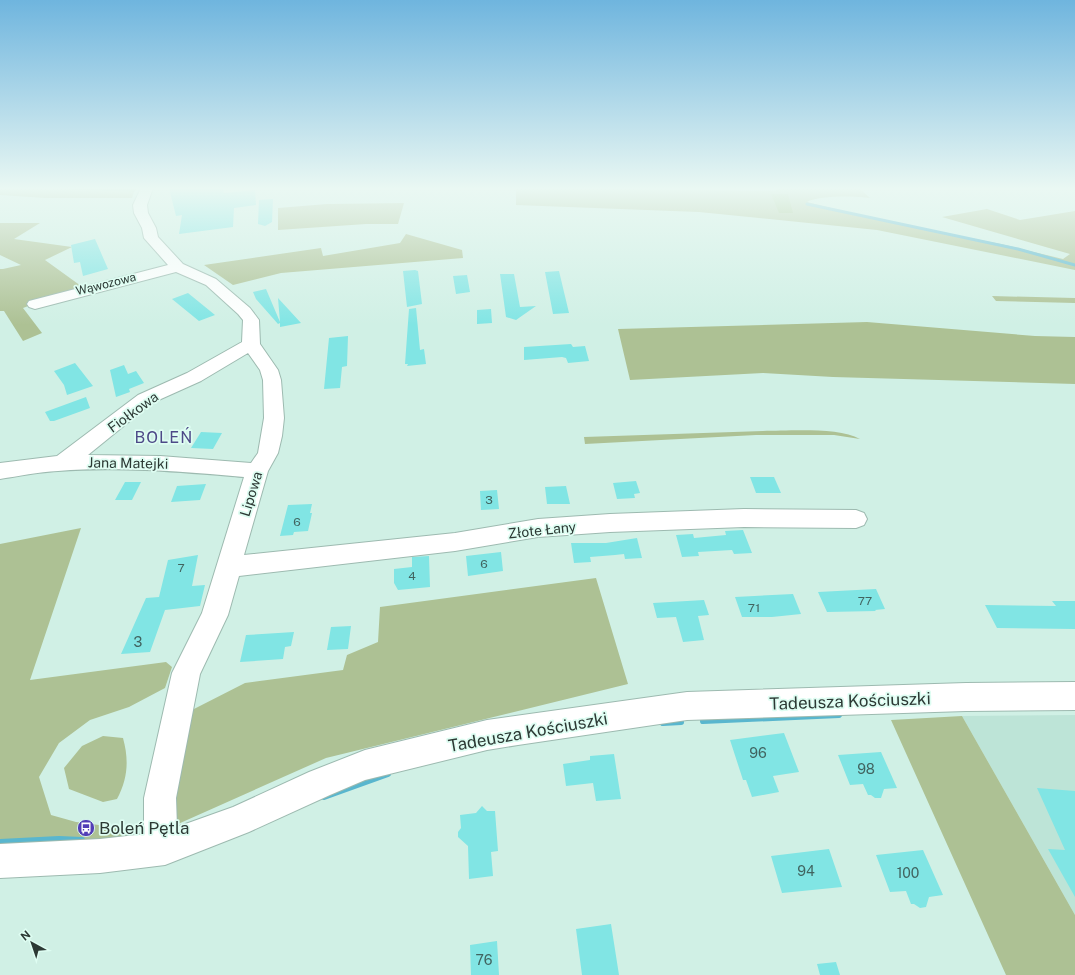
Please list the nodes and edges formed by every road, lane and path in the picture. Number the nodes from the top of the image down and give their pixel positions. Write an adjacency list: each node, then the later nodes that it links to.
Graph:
1 (150, 234): 2 (street)
2 (178, 267): 3 (street, Wąwozowa); 4 (street)
3 (35, 304)
4 (251, 344): 5 (street, Fiołkowa); 7 (street, Lipowa)
5 (62, 463): 6 (street, Jana Matejki); 7 (street, Jana Matejki)
6 (0, 471)
7 (256, 471): 9 (street, Lipowa)
8 (856, 519): 9 (street, Złote Łany)
9 (230, 567): 11 (street, Lipowa)
10 (1075, 696): 11 (street, Tadeusza Kościuszki)
11 (164, 848): 12 (street, Tadeusza Kościuszki)
12 (0, 862)

